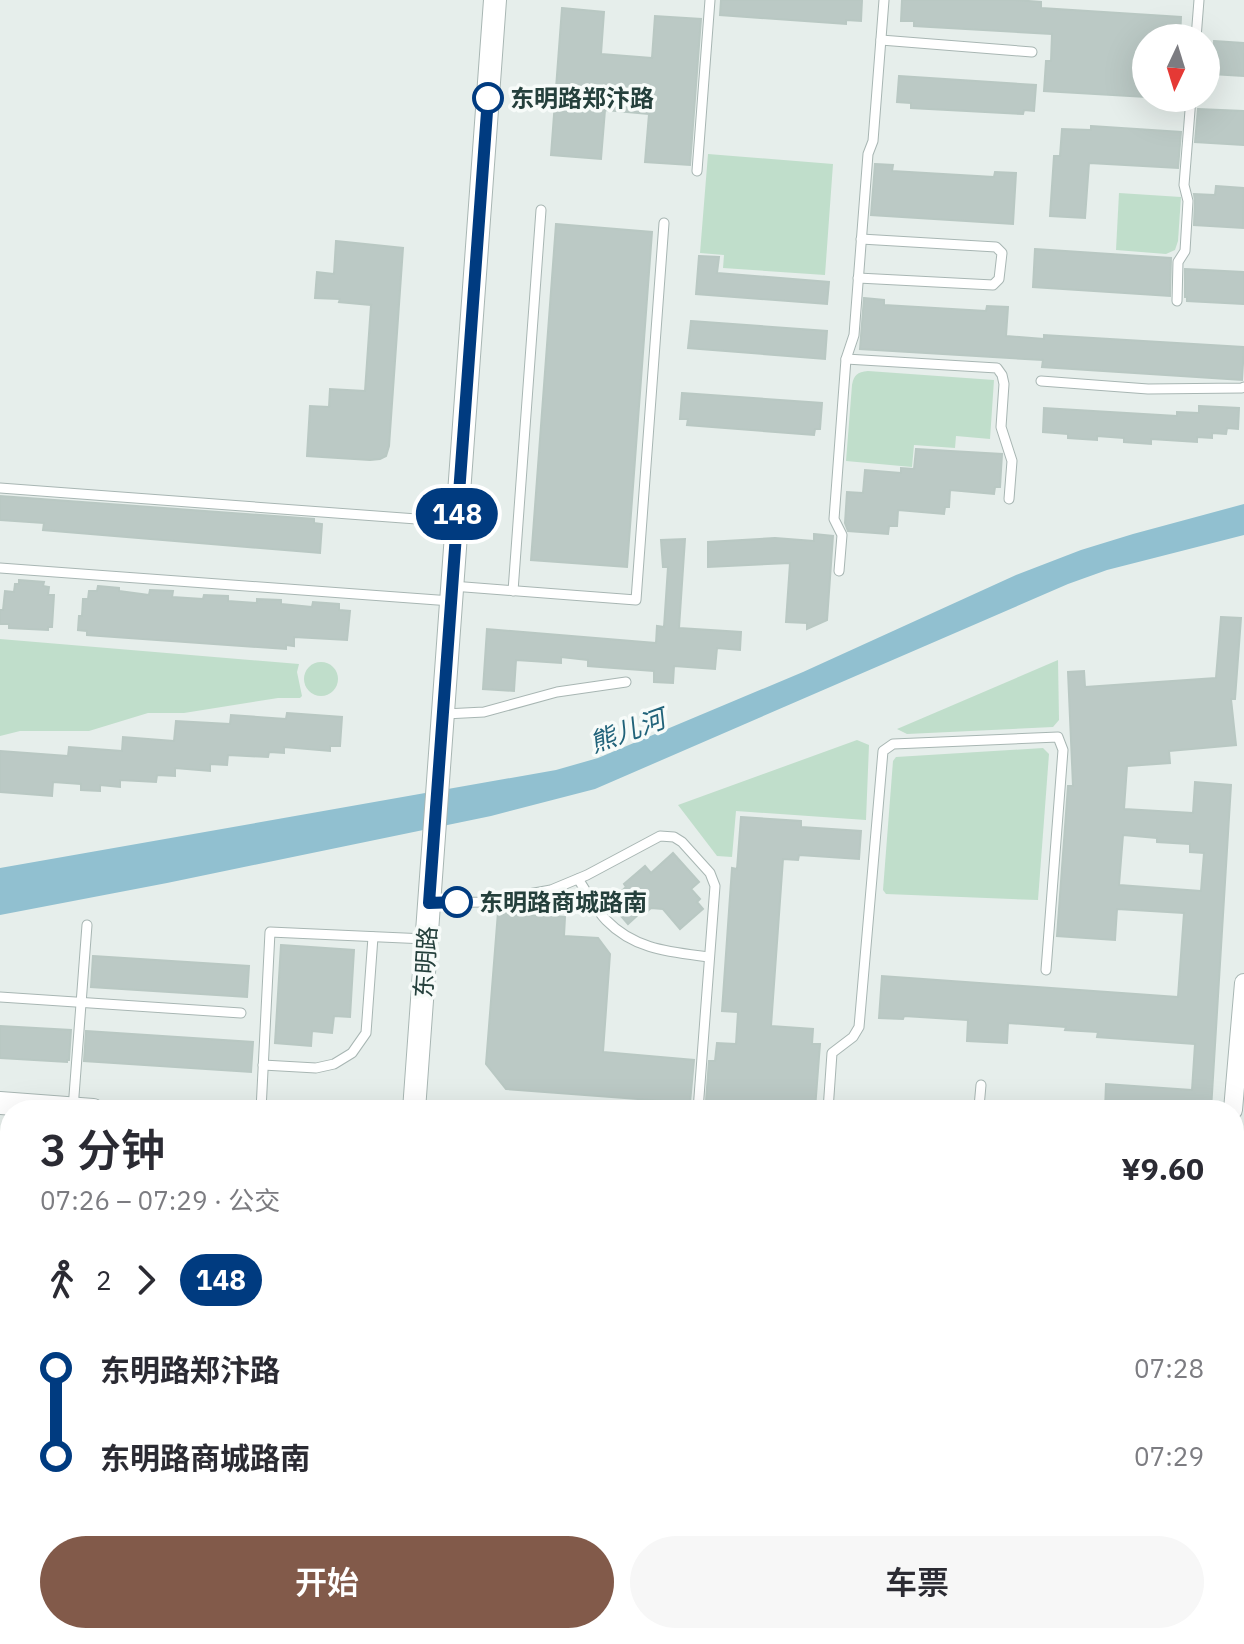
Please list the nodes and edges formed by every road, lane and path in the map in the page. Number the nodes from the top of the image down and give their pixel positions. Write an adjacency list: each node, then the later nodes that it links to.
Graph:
1 (495, 0): 20 (street, 东明路)
2 (710, 0): 9 (lane)
3 (884, 0): 6 (lane)
4 (1199, 0): 5 (lane)
5 (1197, 24)
6 (881, 40): 7 (lane); 12 (lane)
7 (1032, 52)
8 (1190, 112): 14 (lane)
9 (697, 171)
10 (541, 210): 23 (lane)
11 (664, 223): 23 (lane)
12 (861, 239): 13 (lane); 13 (lane)
13 (858, 278): 15 (lane)
14 (1177, 301)
15 (846, 359): 19 (lane); 22 (lane)
16 (1041, 381): 17 (lane)
17 (1244, 387)
18 (0, 488): 20 (lane)
19 (1009, 499)
20 (457, 522): 24 (street, 东明路)
21 (0, 568): 24 (lane)
22 (839, 571)
23 (513, 591): 24 (lane)
24 (452, 593): 26 (street, 东明路)
25 (626, 682): 26 (lane)
26 (443, 714): 28 (street, 东明路)
27 (578, 879): 28 (lane); 32 (lane); 32 (lane)
28 (429, 903): 31 (street, 东明路)
29 (87, 925): 36 (lane)
30 (373, 937): 31 (lane); 38 (lane); 38 (lane)
31 (426, 939): 42 (street, 东明路)
32 (709, 957): 43 (lane)
33 (1046, 970): 44 (lane)
34 (1244, 983): 46 (street)
35 (0, 997): 36 (lane)
36 (81, 1003): 37 (lane); 40 (lane)
37 (241, 1013)
38 (263, 1065): 41 (lane)
39 (981, 1085): 45 (lane)
40 (83, 1100)
41 (261, 1100)
42 (415, 1100)
43 (699, 1100)
44 (829, 1100)
45 (980, 1100)
46 (1234, 1100)

